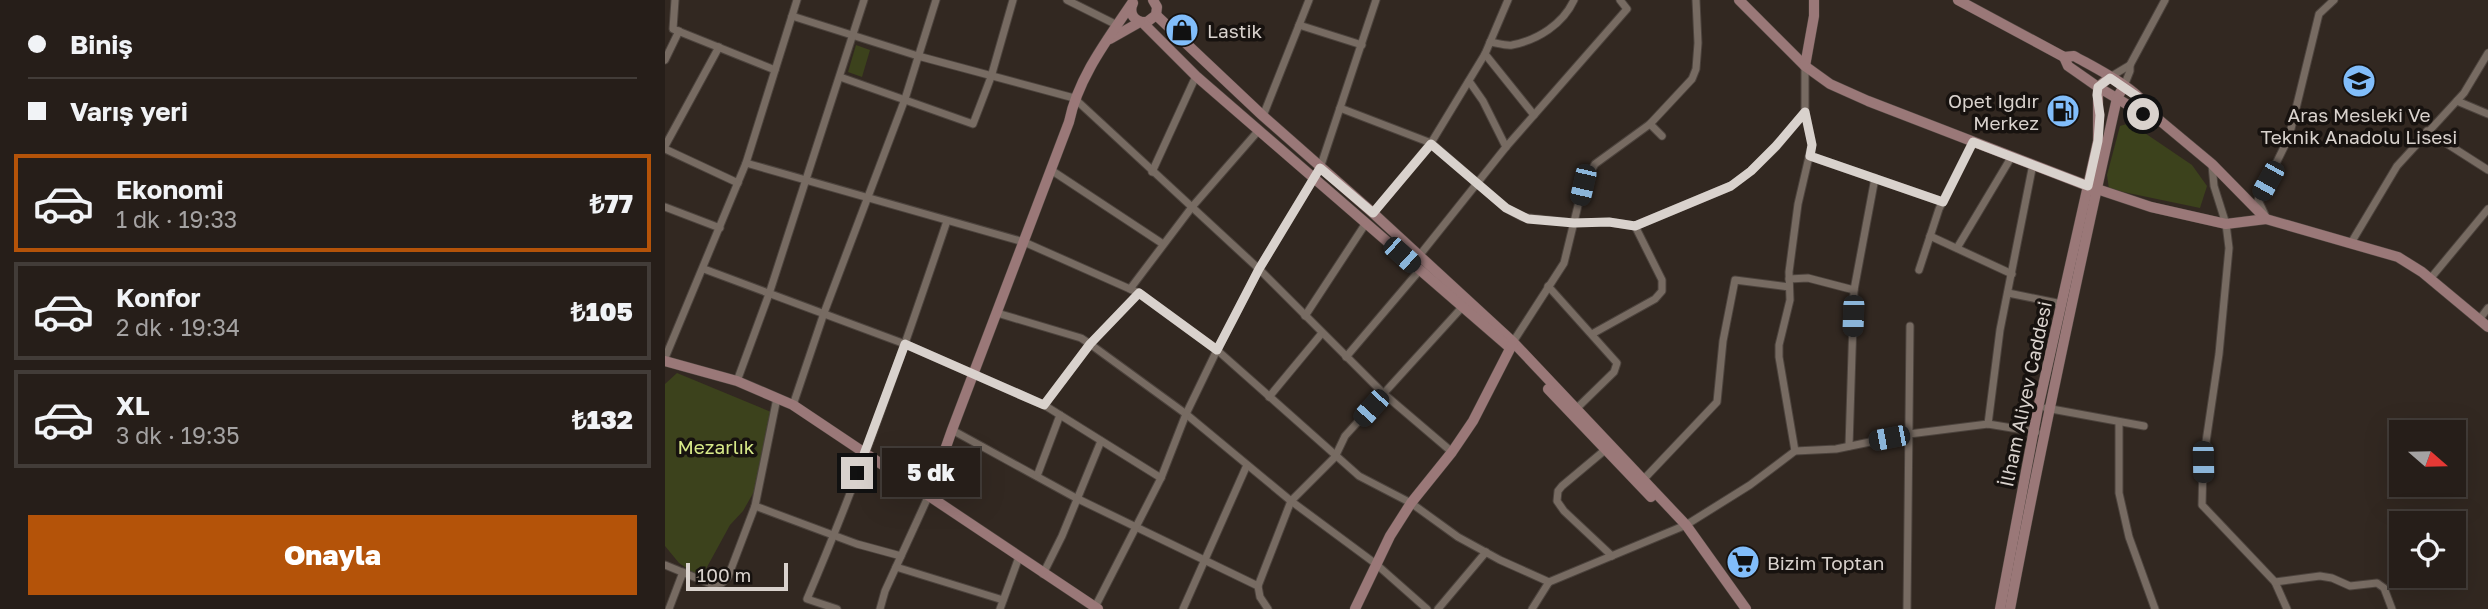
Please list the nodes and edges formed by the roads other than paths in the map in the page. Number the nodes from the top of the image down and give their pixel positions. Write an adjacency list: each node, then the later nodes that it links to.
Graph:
1 (675, 0): 26 (street)
2 (797, 0): 22 (street)
3 (864, 0): 27 (street)
4 (936, 0): 34 (street)
5 (1013, 0): 42 (street)
6 (1067, 0): 24 (street)
7 (1153, 0): 21 (street)
8 (1309, 0): 25 (street)
9 (1376, 0): 30 (street)
10 (1497, 0): 20 (street)
11 (1574, 0): 29 (street)
12 (1620, 0): 55 (street)
13 (1696, 0): 57 (street)
14 (1738, 0): 38 (street)
15 (1814, 0): 38 (street)
16 (1958, 0): 35 (street)
17 (2165, 0): 37 (street)
18 (2333, 0): 85 (street)
19 (1133, 1): 23 (street); 24 (street)
20 (1507, 2): 29 (street)
21 (1156, 15): 23 (street); 56 (street)
22 (792, 16): 27 (street); 39 (street)
23 (1142, 22): 28 (street); 40 (street)
24 (1117, 25): 28 (street)
25 (1299, 25): 30 (street); 56 (street)
26 (672, 28): 31 (street); 36 (street)
27 (851, 35): 34 (street); 41 (street)
28 (1107, 40): 47 (street)
29 (1490, 41): 33 (street)
30 (1362, 45): 51 (street)
31 (719, 47): 39 (street); 63 (street)
32 (2488, 53): 50 (street)
33 (1485, 54): 44 (street); 55 (street)
34 (918, 56): 42 (street); 49 (street)
35 (2064, 57): 43 (street); 46 (street)
36 (665, 60)
37 (2130, 65): 43 (street); 45 (street)
38 (1805, 66): 52 (street); 61 (street)
39 (775, 70): 67 (street)
40 (1196, 76): 58 (street); 72 (street)
41 (840, 77): 49 (street); 75 (street)
42 (991, 77): 47 (street); 49 (street)
43 (2110, 78): 45 (street); 46 (street)
44 (1469, 81): 62 (street); 64 (street)
45 (2124, 86): 48 (street); 53 (street)
46 (2098, 87): 48 (street); 78 (street)
47 (1074, 98): 70 (street); 72 (street)
48 (2117, 98): 53 (street); 78 (street)
49 (905, 99): 79 (street)
50 (2457, 101): 54 (street); 59 (street)
51 (1340, 108): 62 (street); 73 (street)
52 (1805, 112): 65 (street); 90 (street)
53 (2152, 114): 69 (street)
54 (2488, 114)
55 (1534, 115): 64 (street)
56 (1263, 117): 73 (street)
57 (1650, 124): 60 (street); 88 (street)
58 (1259, 130): 73 (street); 82 (street)
59 (2427, 131): 71 (street); 94 (street)
60 (1662, 136)
61 (1973, 142): 66 (street); 80 (street)
62 (1431, 144): 77 (street); 84 (street)
63 (665, 147): 76 (street)
64 (1506, 147): 77 (street)
65 (1810, 156): 74 (street); 104 (street)
66 (2012, 156): 68 (street); 96 (street)
67 (745, 163): 75 (street); 76 (street)
68 (2033, 164): 78 (street); 102 (street)
69 (2212, 164): 85 (street); 89 (street)
70 (1051, 170): 93 (street); 95 (street)
71 (2488, 170)
72 (1151, 172): 82 (street)
73 (1317, 173): 84 (street); 87 (street); 99 (street)
74 (1875, 178): 80 (street); 107 (street)
75 (806, 181): 79 (street); 110 (street)
76 (738, 183): 91 (street)
77 (1477, 183): 88 (street); 97 (street)
78 (2092, 188): 89 (street); 112 (street, İlham Aliyev Caddesi); 135 (street, İlham Aliyev Caddesi)
79 (867, 198): 86 (street); 114 (street)
80 (1943, 202): 92 (street)
81 (665, 207): 91 (street)
82 (1192, 207): 95 (street); 99 (street)
83 (2488, 209): 103 (street)
84 (1373, 213): 97 (street)
85 (2266, 219): 89 (street); 94 (street)
86 (947, 221): 93 (street); 122 (street)
87 (1366, 223): 101 (street); 116 (street)
88 (1574, 223): 90 (street); 105 (street)
89 (2225, 224): 175 (street)
90 (1635, 226): 121 (street)
91 (720, 228): 98 (street)
92 (1930, 236): 96 (street); 100 (street)
93 (1024, 242): 106 (street); 115 (street)
94 (2351, 243): 103 (street)
95 (1163, 244): 106 (street)
96 (1957, 248): 102 (street)
97 (1419, 256): 111 (street)
98 (704, 268): 110 (street); 127 (street)
99 (1259, 269): 116 (street); 125 (street)
100 (1919, 270)
101 (1419, 271): 111 (street); 126 (street)
102 (2012, 274): 109 (street)
103 (2430, 279): 117 (street)
104 (1789, 283): 107 (street); 150 (street); 155 (street)
105 (1548, 286): 121 (street); 124 (street)
106 (1130, 289): 108 (street)
107 (1854, 290): 146 (street)
108 (1139, 293): 123 (street); 125 (street)
109 (2008, 293): 112 (street); 140 (street)
110 (768, 294): 114 (street); 129 (street)
111 (1465, 304): 124 (street); 130 (street)
112 (2062, 304): 135 (street, İlham Aliyev Caddesi)
113 (2488, 308): 117 (street)
114 (824, 313): 122 (street); 133 (street)
115 (997, 313): 123 (street); 128 (street)
116 (1305, 316): 120 (street)
117 (2479, 320): 119 (street)
118 (1910, 326): 144 (street)
119 (2488, 327)
120 (1322, 333): 126 (street); 131 (street)
121 (1593, 334): 136 (street)
122 (905, 344): 128 (street); 148 (street)
123 (1090, 344): 134 (street); 137 (street)
124 (1512, 345): 136 (street); 147 (street); 149 (street)
125 (1217, 350): 131 (street); 137 (street)
126 (1346, 357): 130 (street)
127 (665, 360): 129 (street)
128 (974, 374): 134 (street); 142 (street)
129 (737, 381): 132 (street)
130 (1384, 394): 149 (street); 151 (street)
131 (1269, 397): 151 (street)
132 (778, 398): 133 (street); 160 (street)
133 (793, 405): 148 (street)
134 (1044, 405): 138 (street)
135 (2043, 408): 139 (street); 143 (street, İlham Aliyev Caddesi)
136 (1576, 409): 155 (street)
137 (1186, 414): 152 (street); 154 (street)
138 (1060, 415): 145 (street); 153 (street)
139 (2119, 422): 141 (street); 194 (street)
140 (1988, 424): 143 (street); 144 (street)
141 (2144, 426)
142 (951, 430): 153 (street); 156 (street)
143 (2038, 432): 192 (street, İlham Aliyev Caddesi); 193 (street, İlham Aliyev Caddesi)
144 (1909, 434): 146 (street); 191 (street)
145 (1101, 441): 154 (street); 157 (street)
146 (1849, 446): 150 (street)
147 (1605, 450): 162 (street); 166 (street)
148 (864, 452): 156 (street); 163 (street)
149 (1452, 452): 159 (street)
150 (1795, 452): 162 (street)
151 (1335, 457): 158 (street); 159 (street)
152 (1247, 465): 158 (street); 168 (street)
153 (1037, 476): 157 (street)
154 (1161, 478): 161 (street)
155 (1643, 480): 162 (street)
156 (929, 495): 165 (street); 167 (street)
157 (1076, 498): 161 (street); 173 (street)
158 (1291, 501): 169 (street); 176 (street)
159 (1411, 503): 164 (street); 169 (street)
160 (755, 506): 163 (street); 172 (street)
161 (1135, 527): 168 (street); 179 (street)
162 (1683, 527): 166 (street); 189 (street); 190 (street)
163 (834, 536): 165 (street); 181 (street)
164 (1486, 552): 174 (street); 187 (street)
165 (901, 556): 171 (street)
166 (1612, 556): 174 (street)
167 (1019, 557): 173 (street); 177 (street)
168 (1205, 559): 176 (street); 184 (street)
169 (1376, 564): 185 (street); 186 (street)
170 (665, 565): 172 (street)
171 (897, 567): 177 (street); 182 (street)
172 (683, 572): 180 (street)
173 (1043, 574): 179 (street)
174 (1549, 582): 188 (street)
175 (2275, 582): 195 (street); 196 (street)
176 (1258, 586): 178 (street)
177 (1003, 600): 183 (street)
178 (1264, 607)
179 (1096, 608)
180 (669, 609)
181 (837, 609)
182 (880, 609)
183 (1000, 609)
184 (1183, 609)
185 (1355, 609)
186 (1427, 609)
187 (1438, 609)
188 (1532, 609)
189 (1739, 609)
190 (1746, 609)
191 (1907, 609)
192 (2000, 609)
193 (2010, 609)
194 (2155, 609)
195 (2287, 609)
196 (2392, 609)

